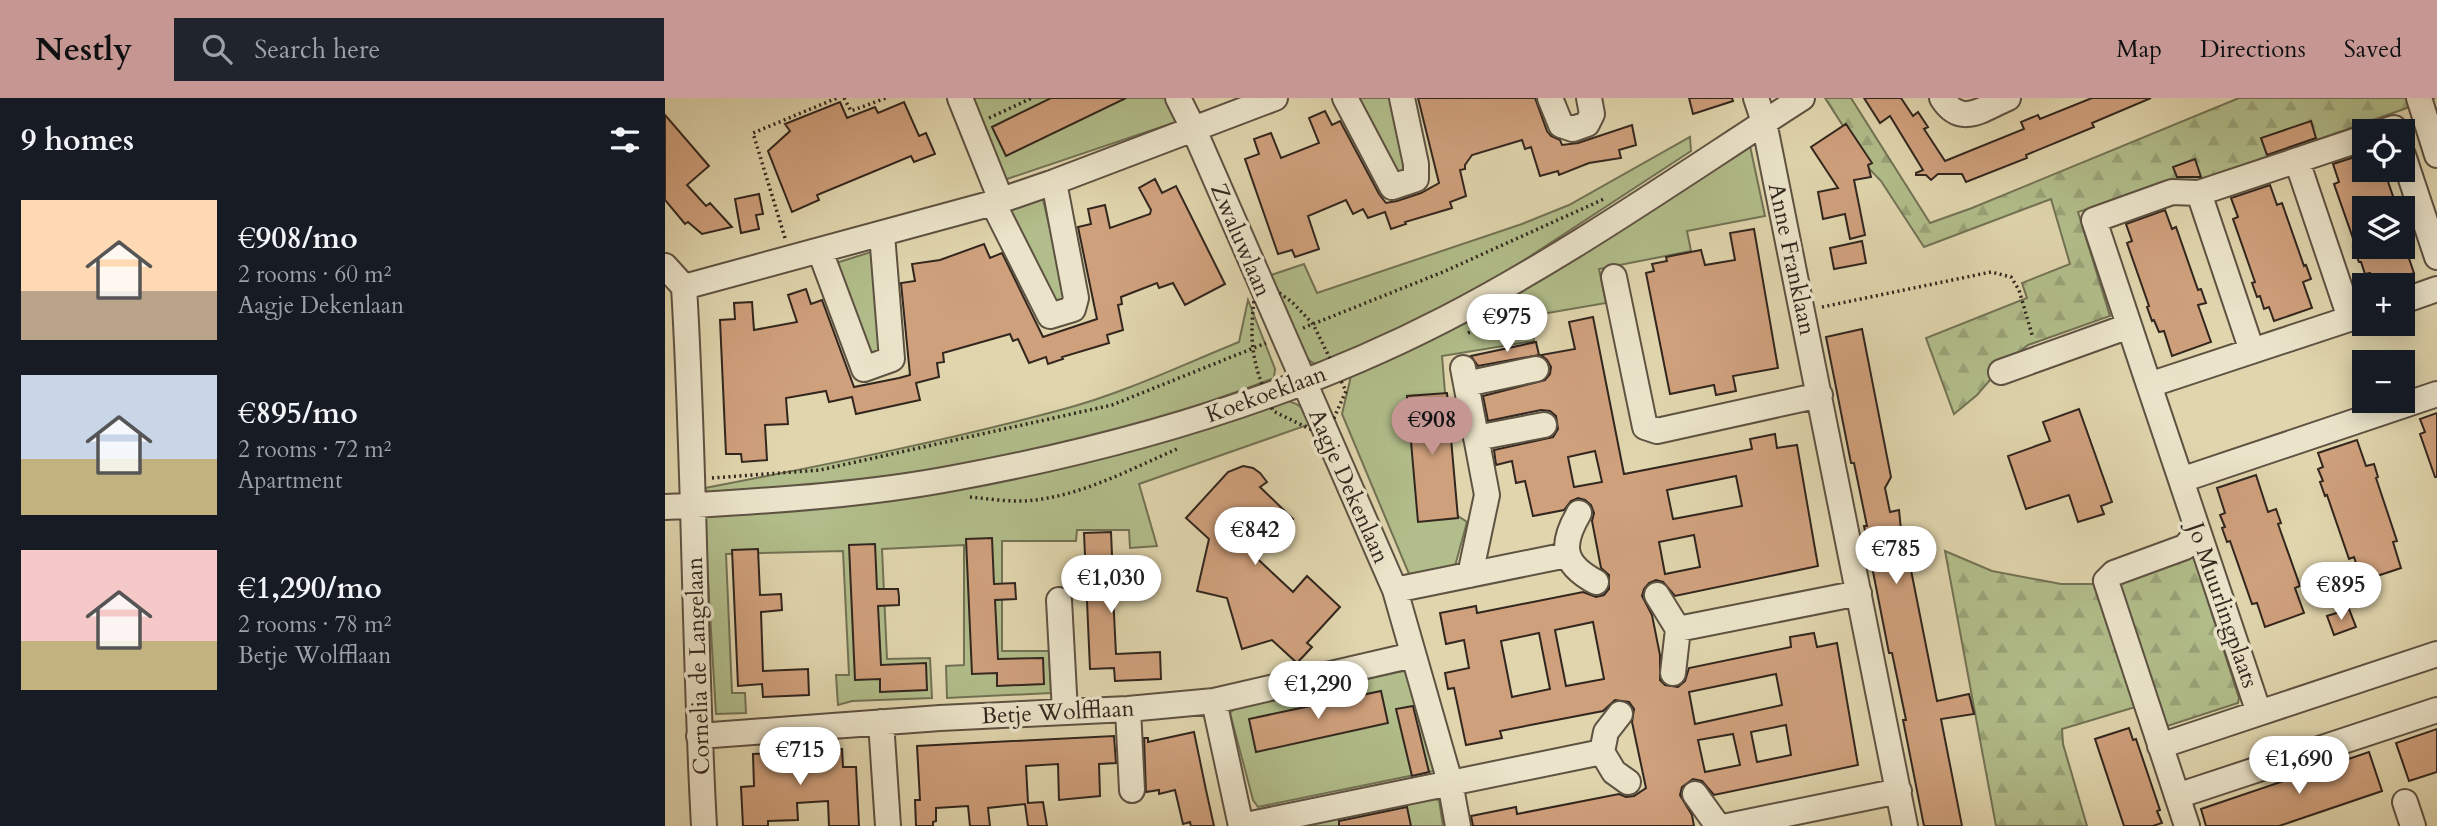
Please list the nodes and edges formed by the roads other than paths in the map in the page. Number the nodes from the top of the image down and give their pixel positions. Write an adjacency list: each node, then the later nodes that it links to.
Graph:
1 (960, 98): 21 (street)
2 (1178, 98): 14 (street, Zwaluwlaan)
3 (1275, 98): 14 (street)
4 (1345, 98): 5 (street)
5 (1402, 98)
6 (1550, 98): 7 (street)
7 (1590, 98)
8 (1756, 98): 13 (street, Anne Franklaan)
9 (1802, 98): 13 (street, Koekoeklaan)
10 (1942, 98): 11 (street)
11 (2008, 98)
12 (2419, 98): 16 (street)
13 (1764, 122): 36 (street, Koekoeklaan); 39 (street, Anne Franklaan)
14 (1194, 130): 19 (street); 36 (street, Zwaluwlaan)
15 (2352, 142): 17 (street)
16 (2437, 155)
17 (2297, 161): 20 (street); 30 (street)
18 (2412, 182): 24 (street)
19 (1054, 183): 21 (street); 21 (street)
20 (2199, 193): 32 (street, Jo Muurlingplaats); 33 (street)
21 (997, 201): 22 (street)
22 (882, 234): 23 (street); 23 (street)
23 (820, 251): 27 (street)
24 (2437, 257)
25 (665, 266): 27 (street)
26 (1614, 277): 39 (street)
27 (684, 287): 43 (street, Cornelia de Langelaan)
28 (2437, 289): 29 (street)
29 (2415, 297)
30 (2352, 303)
31 (2352, 318): 33 (street)
32 (2129, 326): 35 (street); 37 (street, Jo Muurlingplaats)
33 (2252, 351): 37 (street)
34 (1536, 369): 41 (street)
35 (2001, 372)
36 (1303, 384): 43 (street, Koekoeklaan); 50 (street, Aagje Dekenlaan)
37 (2149, 385): 42 (street, Jo Muurlingplaats)
38 (2437, 394): 42 (street)
39 (1820, 395): 51 (street, Anne Franklaan)
40 (1544, 425): 41 (street)
41 (1476, 438): 48 (street)
42 (2181, 480): 46 (street, Jo Muurlingplaats)
43 (694, 505): 44 (street, Koekoeklaan); 65 (street, Cornelia de Langelaan)
44 (665, 507)
45 (1579, 513): 47 (street)
46 (2198, 531): 62 (street, Jo Muurlingplaats); 66 (street)
47 (1567, 555): 48 (street, Aagje Dekenlaan); 49 (street)
48 (1470, 575): 50 (street, Aagje Dekenlaan)
49 (1596, 582)
50 (1395, 590): 56 (street, Aagje Dekenlaan)
51 (1859, 593): 54 (street); 71 (street, Anne Franklaan)
52 (1657, 595): 54 (street)
53 (1059, 600): 61 (street)
54 (1678, 629): 57 (street)
55 (2437, 654): 62 (street, Jo Muurlingplaats)
56 (1413, 655): 58 (street, Betje Wolfflaan); 68 (street, Aagje Dekenlaan)
57 (1673, 673)
58 (1214, 701): 59 (street, Betje Wolfflaan); 77 (street)
59 (1128, 709): 61 (street, Betje Wolfflaan); 70 (street)
60 (2437, 710): 73 (street)
61 (1065, 712): 64 (street, Betje Wolfflaan)
62 (2259, 713): 66 (street)
63 (1620, 714): 67 (street)
64 (881, 723): 65 (street, Betje Wolfflaan); 76 (street)
65 (699, 736): 75 (street, Cornelia de Langelaan)
66 (2160, 746): 73 (street)
67 (1602, 752): 68 (street); 69 (street)
68 (1450, 782): 77 (street); 78 (street, Aagje Dekenlaan)
69 (1628, 782)
70 (1132, 790)
71 (1899, 791): 80 (street); 81 (street, Anne Franklaan)
72 (1695, 794): 79 (street)
73 (2177, 796): 82 (street)
74 (2405, 802): 83 (street)
75 (704, 826)
76 (888, 826)
77 (1241, 826)
78 (1458, 826)
79 (1718, 826)
80 (1728, 826)
81 (1905, 826)
82 (2187, 826)
83 (2413, 826)

